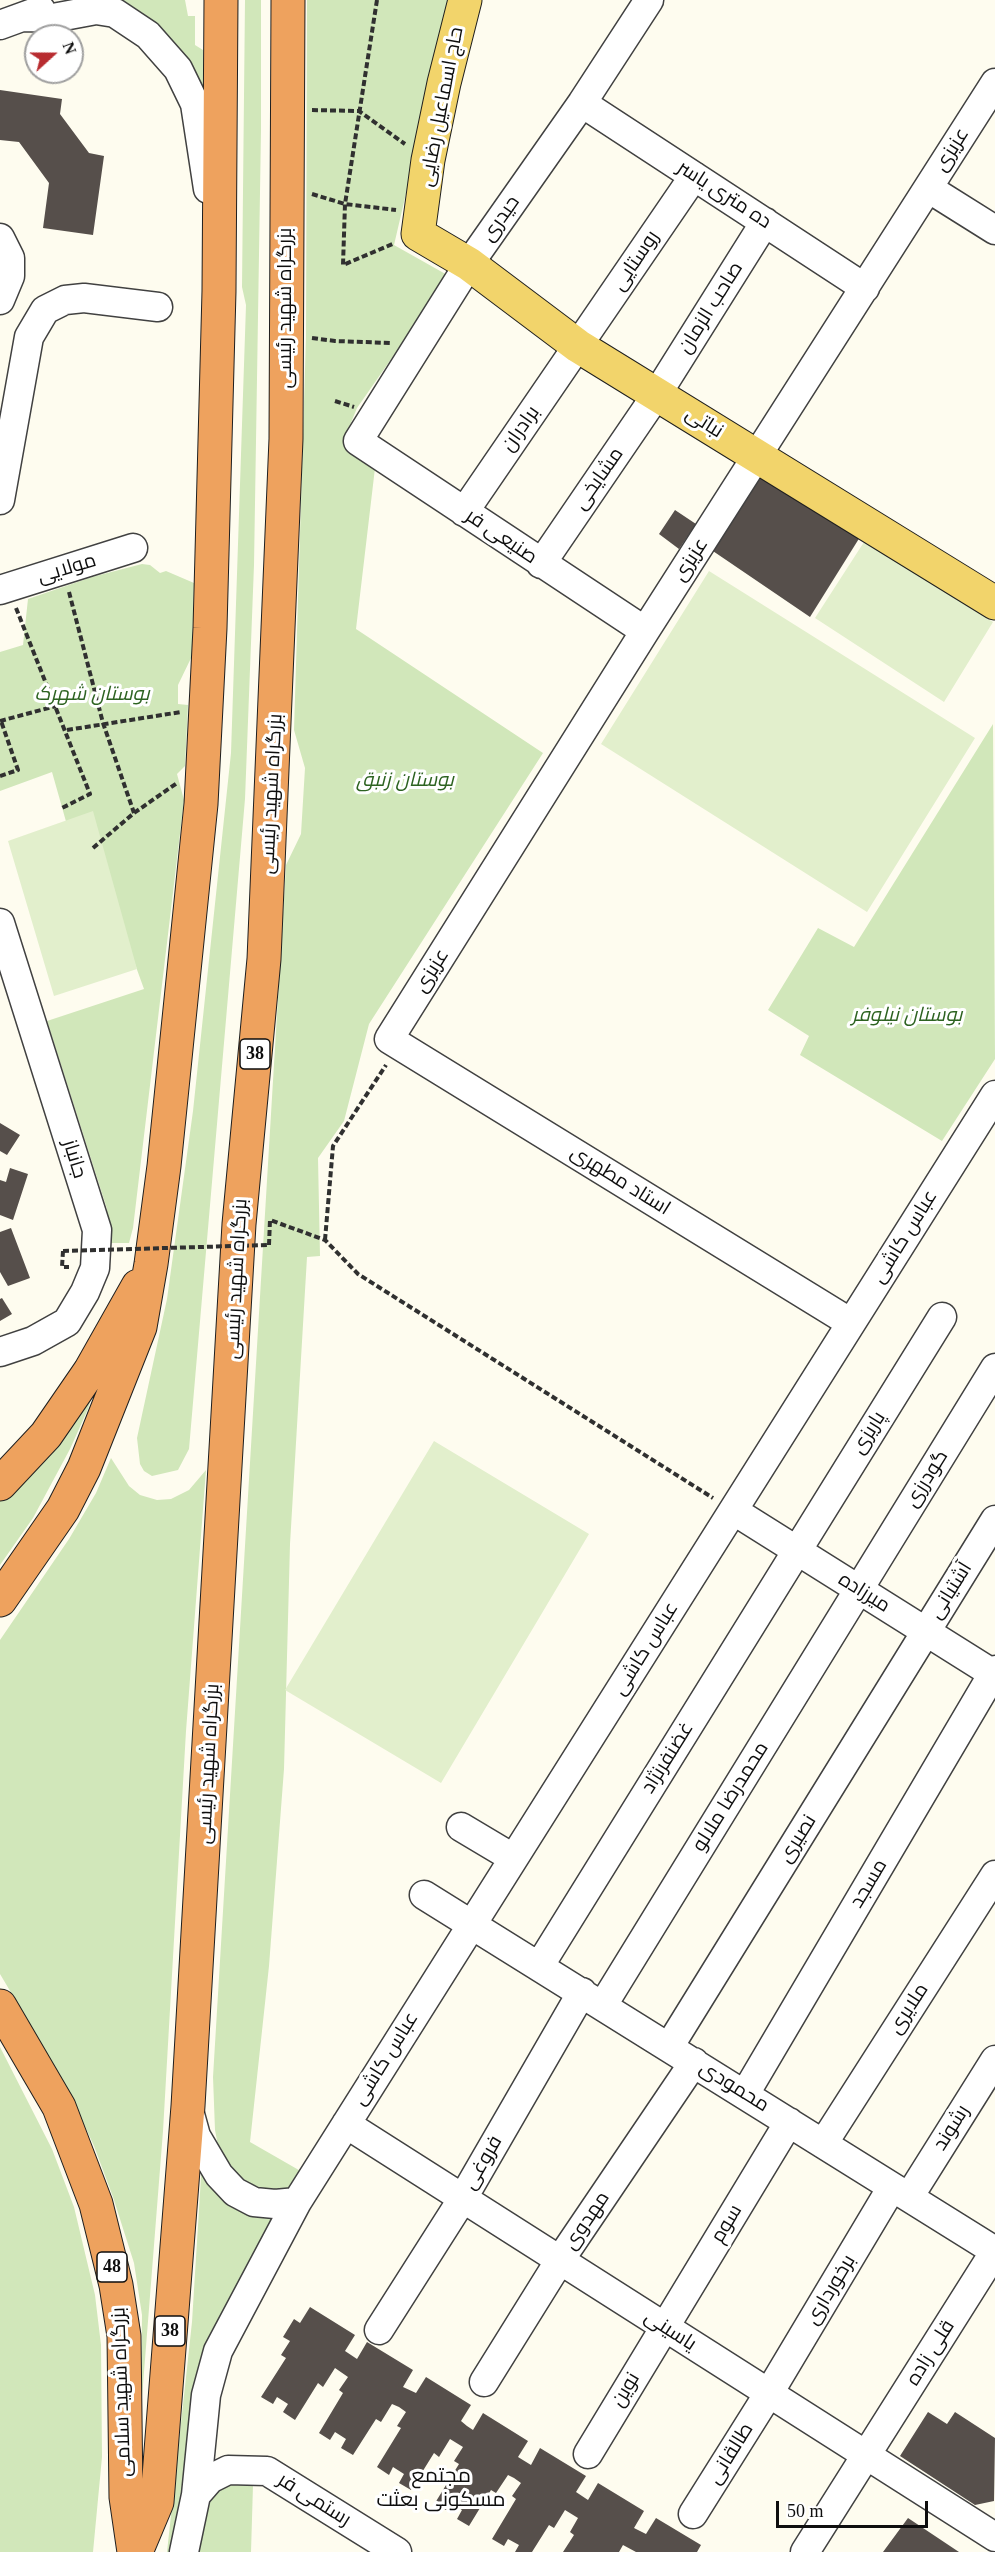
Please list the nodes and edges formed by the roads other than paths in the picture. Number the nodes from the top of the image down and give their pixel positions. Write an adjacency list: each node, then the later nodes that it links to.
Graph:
1 (65, 0): 7 (street)
2 (221, 0): 18 (highway)
3 (288, 0): 61 (highway, بزرگراه شهید رئیسی / 38)
4 (465, 0): 12 (main road, حاج اسماعیل رضایی)
5 (486, 0): 12 (main road, حاج اسماعیل رضایی)
6 (649, 0): 9 (street, حیدری)
7 (13, 21): 18 (street)
8 (995, 83): 11 (street, عزیزی)
9 (582, 103): 10 (street, ده متری یاسر); 16 (street, حیدری)
10 (694, 176): 13 (street, ده متری یاسر); 21 (street, روستایی)
11 (928, 188): 14 (street); 17 (street, عزیزی)
12 (414, 220): 16 (main road, نباتی)
13 (765, 222): 17 (street, ده متری یاسر); 22 (street, صاحب الزمان)
14 (995, 230)
15 (0, 238): 19 (street)
16 (469, 264): 21 (main road, نباتی); 23 (street, حیدری)
17 (866, 288): 24 (street, عزیزی)
18 (219, 291): 36 (highway)
19 (0, 300)
20 (158, 307): 25 (street)
21 (578, 346): 22 (main road, نباتی); 26 (street, برادران)
22 (657, 394): 24 (main road, نباتی); 28 (street, مشایخی)
23 (358, 441): 26 (street, صنیعی فر)
24 (758, 457): 30 (main road, نباتی); 31 (street, عزیزی)
25 (0, 500)
26 (464, 512): 28 (street, صنیعی فر)
27 (133, 548): 29 (street, مولايی)
28 (541, 564): 31 (street, صنیعی فر)
29 (4, 589)
30 (995, 603)
31 (645, 631): 34 (street, عزیزی)
32 (0, 923): 33 (street, جانباز)
33 (6, 960): 39 (street, جانباز)
34 (395, 1042): 38 (street, استاد مطهری)
35 (995, 1095): 38 (street, عباس کاشی)
36 (151, 1264): 41 (highway); 46 (highway)
37 (942, 1317): 44 (street, پاریزی)
38 (851, 1323): 42 (street, عباس کاشی)
39 (0, 1352)
40 (995, 1368): 45 (street, گودرزی)
41 (0, 1484)
42 (734, 1510): 44 (street, میرزاده); 50 (street, عباس کاشی)
43 (995, 1520): 47 (street, آشتیانی)
44 (796, 1550): 45 (street, میرزاده); 54 (street, غضنفرنژاد)
45 (859, 1589): 47 (street, میرزاده); 55 (street, محمدرضا ملالو)
46 (0, 1600)
47 (927, 1632): 48 (street, میرزاده); 57 (street, نصیری)
48 (994, 1673): 60 (street, مسجد)
49 (461, 1827): 50 (street)
50 (513, 1858): 53 (street, عباس کاشی)
51 (995, 1875): 64 (street, ملایری)
52 (424, 1895): 53 (street, محمودی)
53 (472, 1923): 54 (street, محمودی); 63 (street, عباس کاشی)
54 (540, 1965): 55 (street, محمودی)
55 (593, 1999): 57 (street, محمودی); 66 (street, فروغی)
56 (0, 2006): 79 (highway, بزرگراه شهید سلامی / 48)
57 (669, 2047): 59 (street, محمودی)
58 (995, 2060): 65 (street, رشوند)
59 (694, 2062): 60 (street, محمودی); 69 (street, مهدوی)
60 (745, 2094): 62 (street, محمودی)
61 (188, 2106): 67 (street); 79 (highway, بزرگراه شهید رئیسی / 38)
62 (789, 2122): 64 (street, محمودی); 70 (street, سوم)
63 (346, 2124): 66 (street, یاسینی); 67 (street, عباس کاشی)
64 (823, 2144): 65 (street, محمودی)
65 (901, 2192): 68 (street, محمودی); 73 (street, برخورداری)
66 (463, 2198): 69 (street, یاسینی); 71 (street, فروغی)
67 (297, 2202): 76 (street, عباس کاشی)
68 (995, 2251): 75 (street, قلی زاده)
69 (560, 2260): 70 (street, یاسینی); 72 (street, مهدوی)
70 (664, 2326): 73 (street, یاسینی); 74 (street, نوین)
71 (379, 2331)
72 (484, 2382)
73 (769, 2393): 75 (street, یاسینی); 77 (street, طالقانی)
74 (588, 2454)
75 (866, 2456): 78 (street, یاسینی); 82 (street, قلی زاده)
76 (196, 2495): 80 (street, عباس کاشی); 81 (street, رستمی فر)
77 (693, 2514)
78 (995, 2537)
79 (135, 2552)
80 (184, 2552)
81 (397, 2552)
82 (805, 2552)

